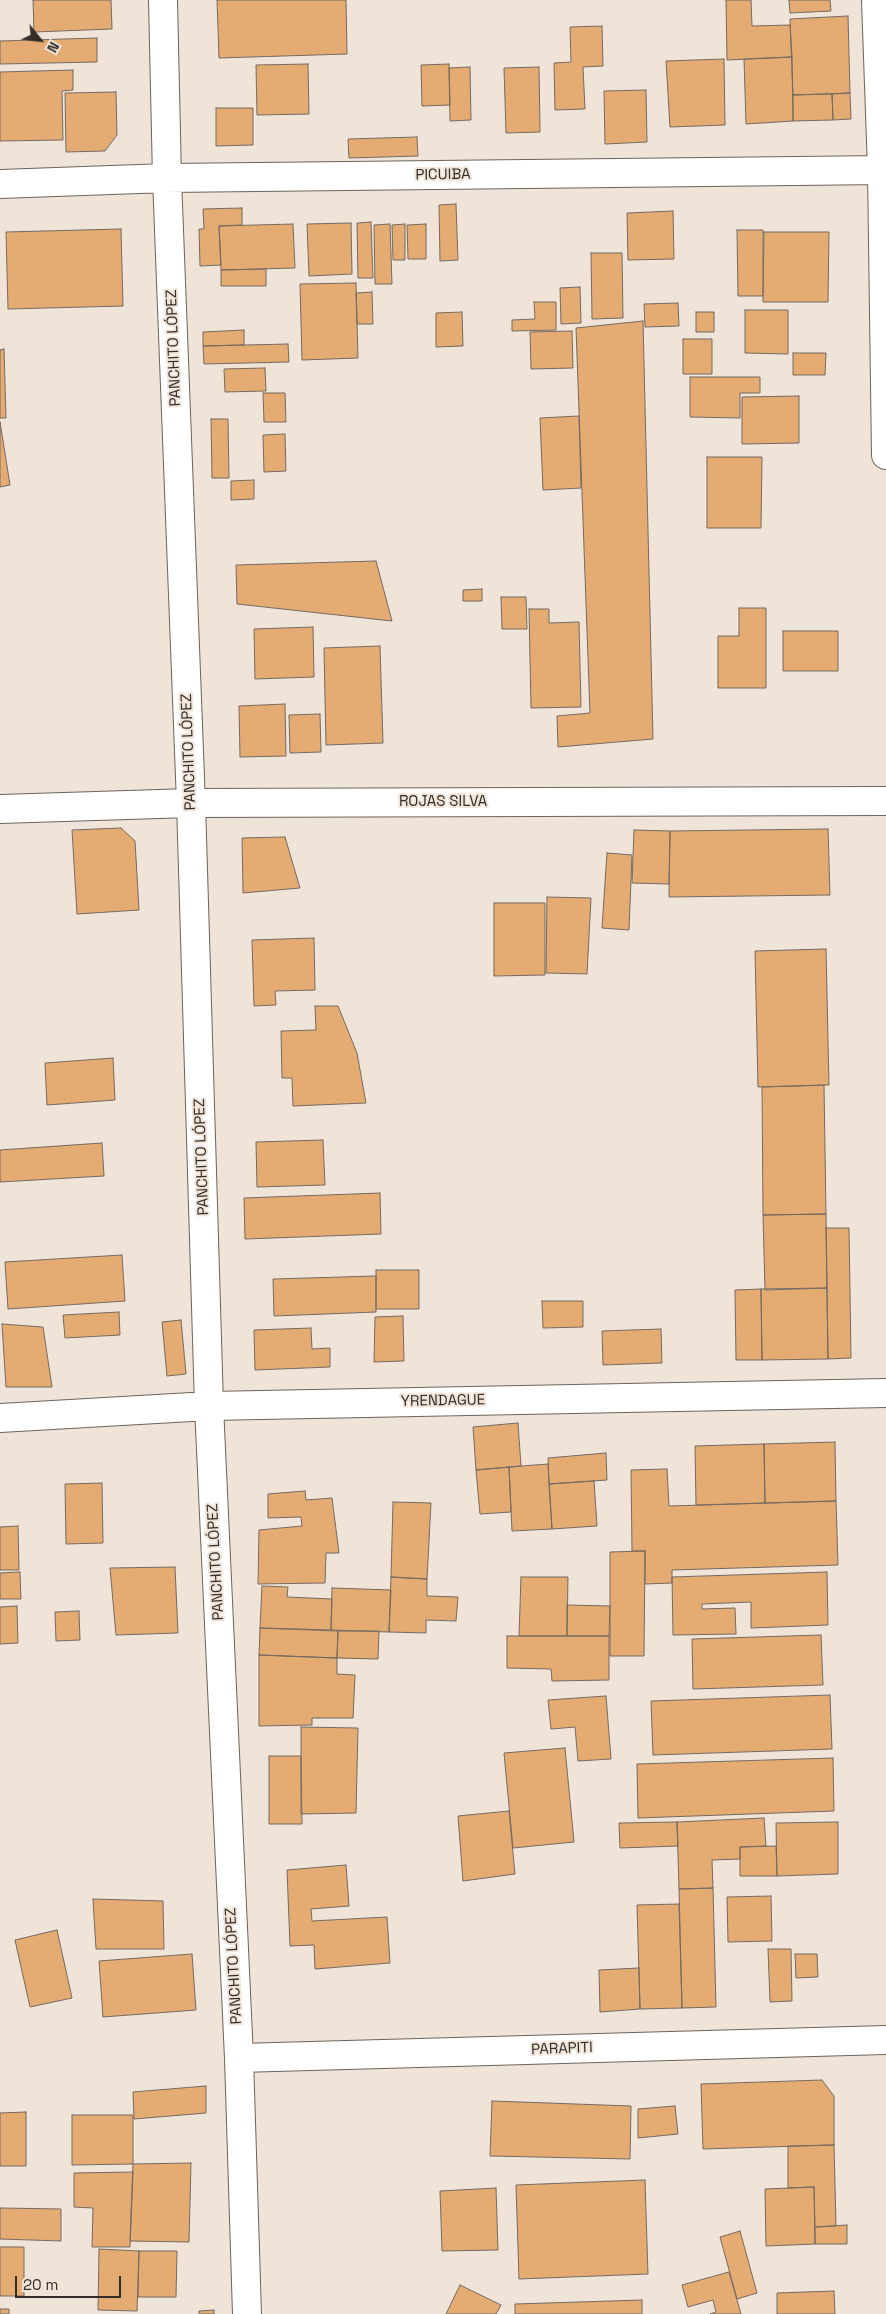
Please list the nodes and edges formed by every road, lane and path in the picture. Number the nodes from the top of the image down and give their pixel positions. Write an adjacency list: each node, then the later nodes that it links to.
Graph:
1 (163, 0): 4 (street, PANCHITO LÓPEZ)
2 (876, 0): 3 (street)
3 (884, 170): 4 (street, PICUIBA); 6 (street)
4 (167, 178): 5 (street, PICUIBA); 8 (street, PANCHITO LÓPEZ)
5 (0, 184)
6 (886, 455)
7 (886, 801): 8 (street, ROJAS SILVA)
8 (191, 803): 9 (street, ROJAS SILVA); 11 (street, PANCHITO LÓPEZ)
9 (0, 809)
10 (886, 1394): 11 (street, YRENDAGUE)
11 (209, 1406): 12 (street, YRENDAGUE); 14 (street, PANCHITO LÓPEZ)
12 (0, 1418)
13 (886, 2040): 14 (street, PARAPITI)
14 (239, 2058): 15 (street, PANCHITO LÓPEZ)
15 (247, 2314)

